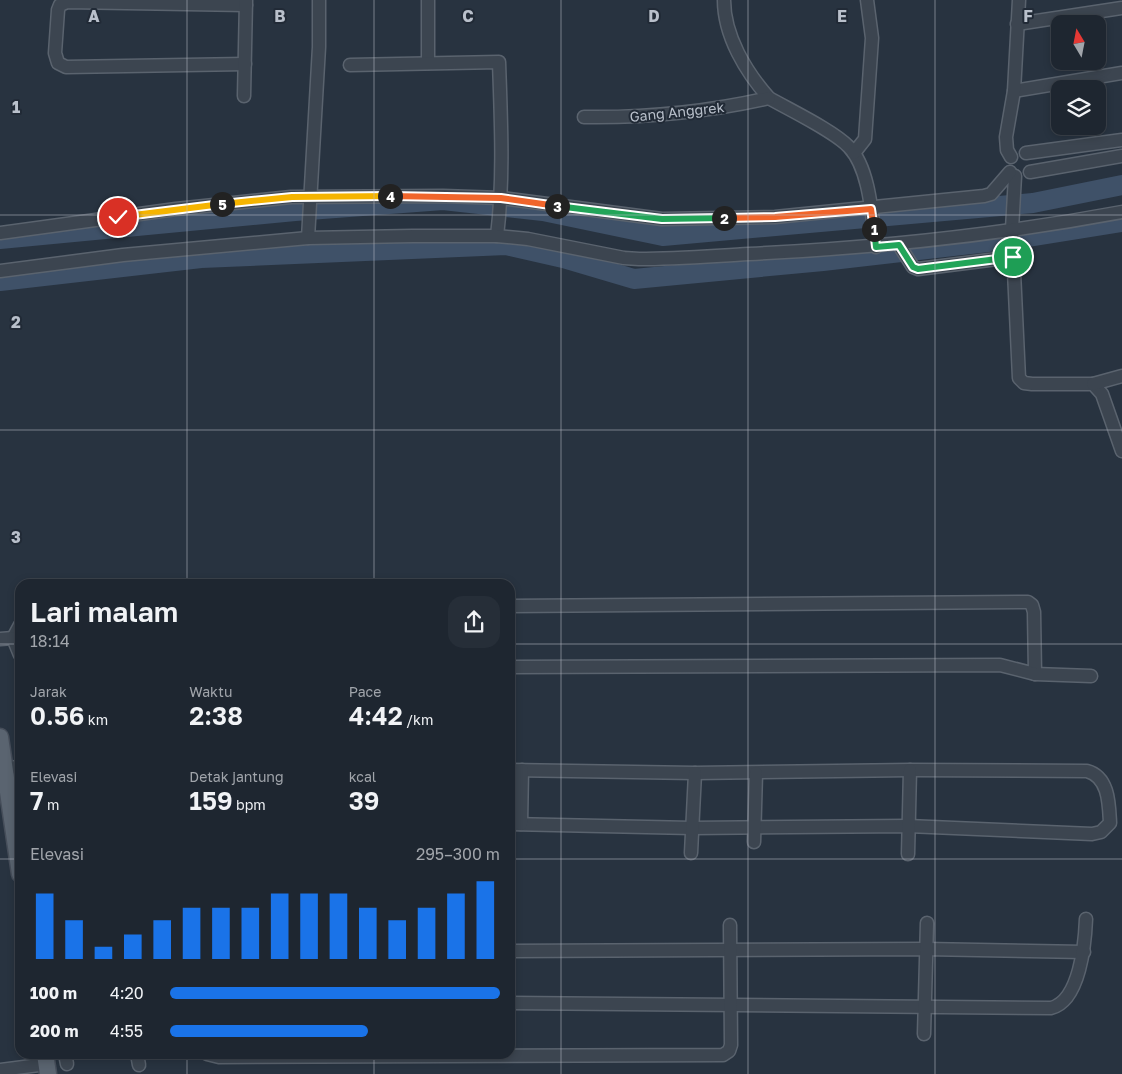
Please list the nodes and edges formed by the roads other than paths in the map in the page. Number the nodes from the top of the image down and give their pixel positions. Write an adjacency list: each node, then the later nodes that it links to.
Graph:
1 (318, 0): 25 (street)
2 (428, 0): 10 (street)
3 (724, 0): 16 (street)
4 (866, 0): 19 (street)
5 (1020, 0): 9 (street)
6 (158, 2): 7 (street); 11 (street)
7 (246, 2): 11 (street)
8 (1122, 8): 9 (street)
9 (1017, 24): 14 (street)
10 (428, 63): 12 (street); 26 (street)
11 (245, 64): 15 (street)
12 (350, 65)
13 (1122, 73): 14 (street)
14 (1014, 91): 22 (street)
15 (244, 96)
16 (770, 98): 17 (street, Gang Anggrek); 19 (street)
17 (584, 117)
18 (1122, 140): 20 (street)
19 (854, 153): 27 (street)
20 (1026, 153): 22 (street); 23 (street)
21 (1122, 156): 23 (street)
22 (1010, 157): 24 (street)
23 (1030, 172): 24 (street)
24 (1013, 174): 27 (street); 29 (street)
25 (309, 199): 26 (street); 30 (street); 31 (street)
26 (501, 202): 27 (street); 32 (street)
27 (871, 212): 33 (street)
28 (1122, 212): 29 (street)
29 (1012, 224): 34 (street); 35 (street)
30 (309, 232): 32 (street); 36 (street)
31 (0, 233)
32 (497, 236): 33 (street)
33 (875, 241): 34 (street)
34 (902, 250): 35 (street)
35 (1013, 257): 38 (street)
36 (0, 270)
37 (1122, 376): 38 (street)
38 (1093, 384): 39 (street)
39 (1122, 451)
40 (515, 606): 46 (street)
41 (15, 634): 42 (street)
42 (13, 638): 43 (street); 44 (street)
43 (0, 639)
44 (15, 643)
45 (515, 667): 46 (street)
46 (1035, 674): 47 (street)
47 (1091, 676)
48 (0, 739): 49 (main road)
49 (12, 768): 54 (main road)
50 (516, 770): 52 (street); 55 (street)
51 (910, 770): 53 (street); 56 (street); 56 (street)
52 (695, 773): 53 (street); 58 (street)
53 (756, 773): 57 (street)
54 (15, 802)
55 (516, 824): 58 (street)
56 (908, 826): 57 (street); 61 (street)
57 (754, 827): 58 (street); 59 (street)
58 (692, 828): 60 (street)
59 (754, 842)
60 (691, 853)
61 (908, 854)
62 (1086, 918): 68 (street)
63 (927, 924): 65 (street)
64 (730, 925): 67 (street)
65 (926, 950): 67 (street); 68 (street); 71 (street)
66 (515, 951): 67 (street)
67 (730, 951): 70 (street)
68 (1084, 952): 71 (street)
69 (515, 1003): 70 (street)
70 (729, 1005): 71 (street); 73 (street)
71 (925, 1006): 72 (street)
72 (924, 1034)
73 (515, 1055)
74 (47, 1064): 75 (street)
75 (0, 1070)

